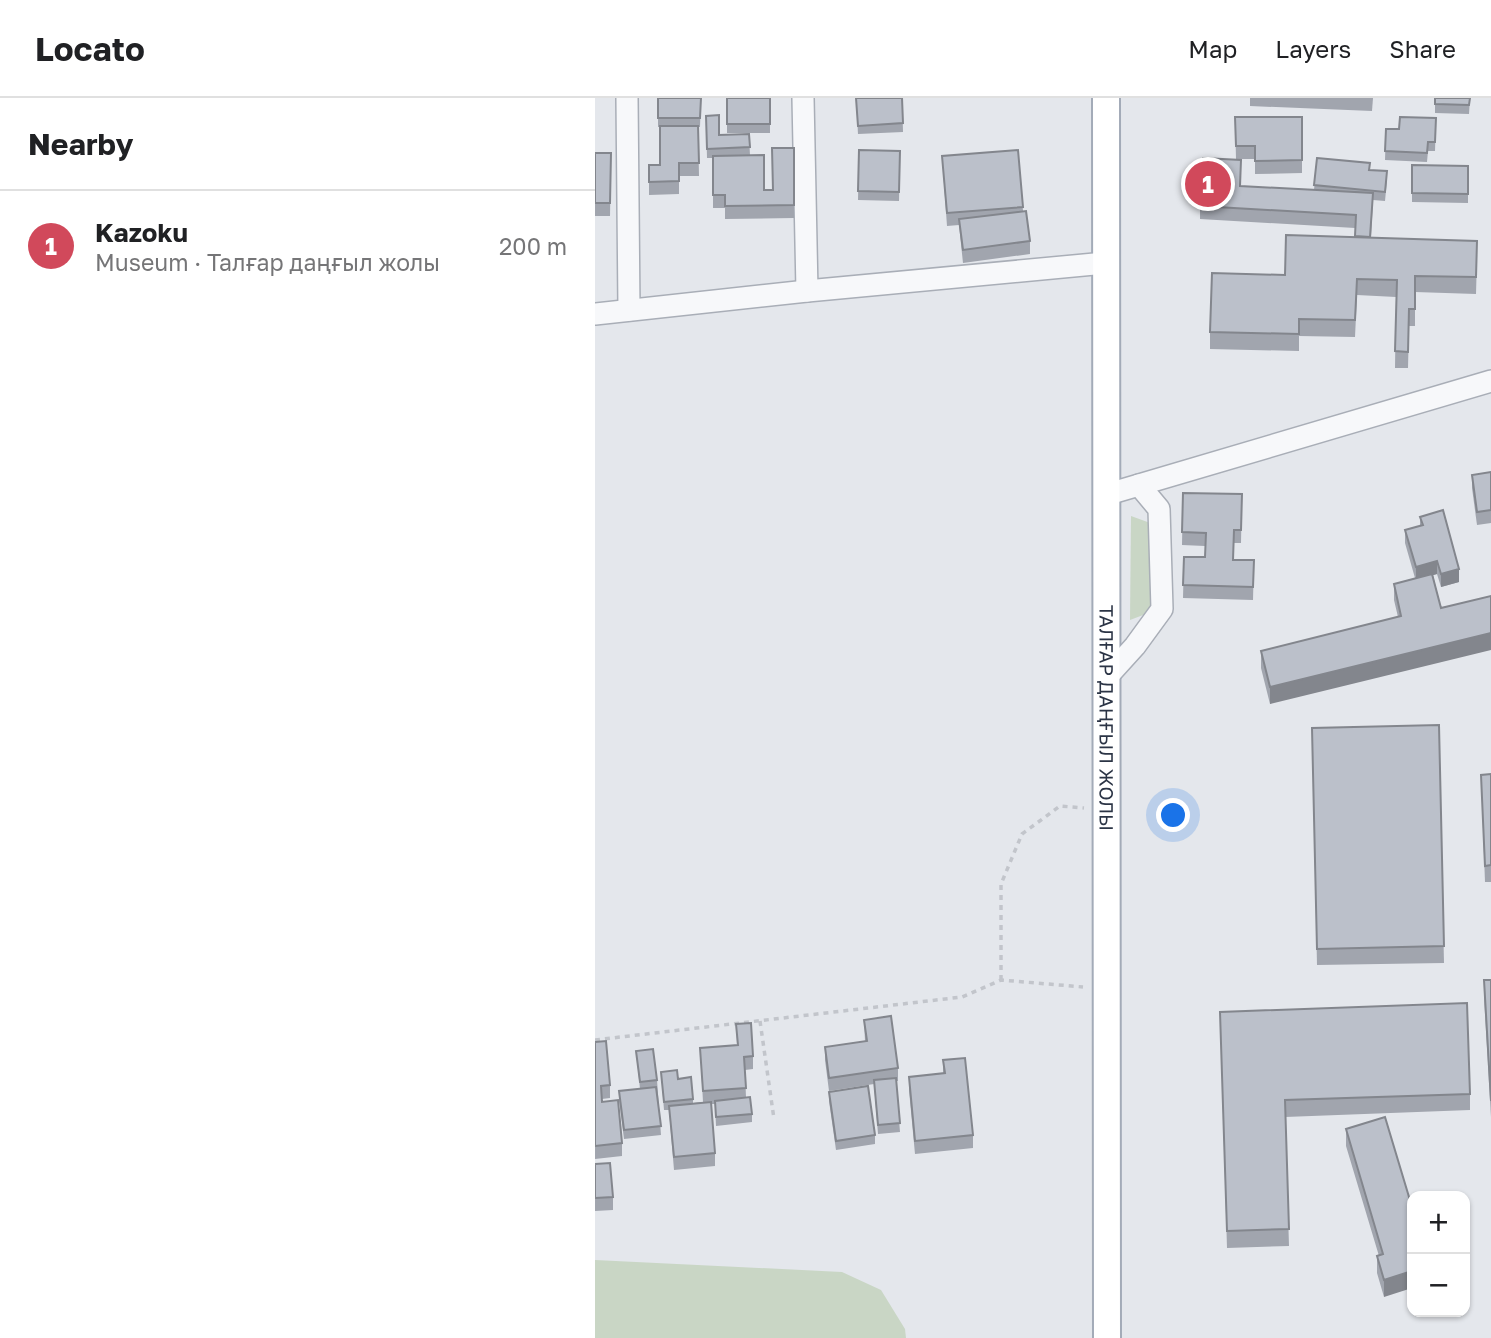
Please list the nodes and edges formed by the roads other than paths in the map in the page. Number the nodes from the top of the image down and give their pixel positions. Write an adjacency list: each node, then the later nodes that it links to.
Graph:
1 (627, 98): 6 (street)
2 (803, 98): 5 (street)
3 (1106, 98): 4 (main road, ТАЛҒАР ДАҢҒЫЛ ЖОЛЫ)
4 (1105, 263): 5 (street); 10 (main road, ТАЛҒАР ДАҢҒЫЛ ЖОЛЫ)
5 (807, 291): 6 (street)
6 (629, 310): 7 (street)
7 (595, 314)
8 (1491, 381): 9 (street)
9 (1139, 485): 10 (street); 11 (street)
10 (1105, 495): 11 (main road, ТАЛҒАР ДАҢҒЫЛ ЖОЛЫ)
11 (1106, 678): 12 (main road, ТАЛҒАР ДАҢҒЫЛ ЖОЛЫ)
12 (1107, 1338)

